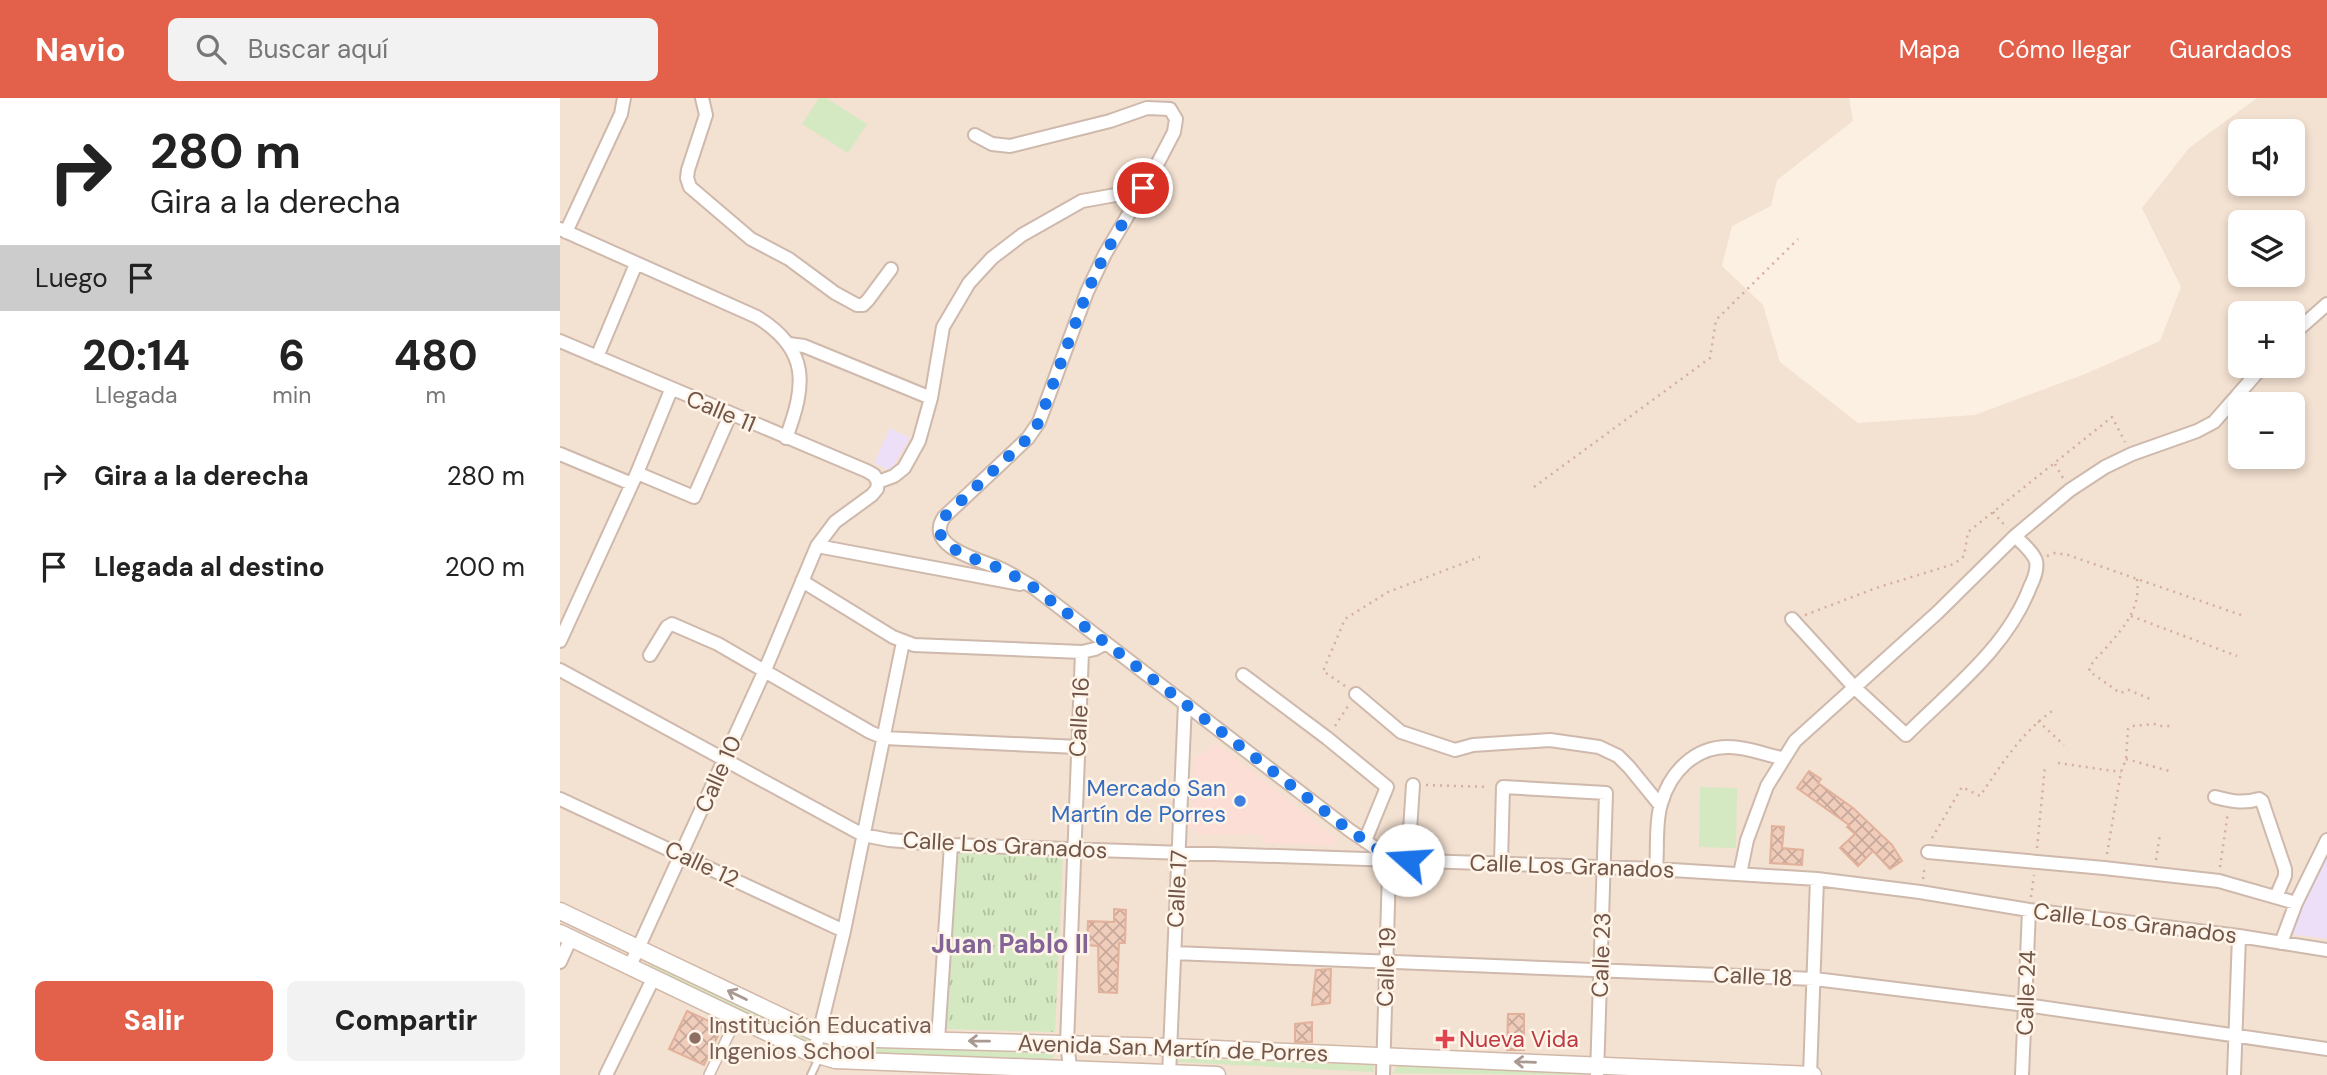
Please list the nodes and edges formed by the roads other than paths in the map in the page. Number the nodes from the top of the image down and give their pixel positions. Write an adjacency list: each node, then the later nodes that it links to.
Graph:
1 (624, 98): 5 (street)
2 (702, 98): 7 (street)
3 (975, 135): 4 (street)
4 (1150, 178): 15 (street, Calle 10); 24 (street)
5 (563, 230): 6 (street)
6 (636, 264): 11 (street); 12 (street)
7 (891, 269)
8 (2327, 304): 9 (street)
9 (2305, 323)
10 (560, 341): 12 (street, Calle 11)
11 (789, 344): 15 (street); 17 (street)
12 (597, 357): 14 (street, Calle 11)
13 (2252, 378): 21 (street)
14 (671, 390): 16 (street, Calle 11); 19 (street)
15 (931, 398): 20 (street, Calle 10)
16 (730, 415): 17 (street, Calle 11); 19 (street)
17 (786, 438): 20 (street, Calle 11)
18 (560, 454): 19 (street)
19 (634, 478): 26 (street)
20 (878, 482): 22 (street, Calle 10)
21 (2015, 536): 34 (street); 34 (street)
22 (817, 546): 23 (street, Calle 10); 24 (street)
23 (802, 581): 27 (street); 32 (street, Calle 10)
24 (1033, 587): 28 (street)
25 (1793, 620): 34 (street)
26 (560, 640)
27 (902, 642): 29 (street); 37 (street)
28 (1106, 643): 29 (street); 36 (street)
29 (1082, 652): 38 (street, Calle 16)
30 (650, 655): 32 (street)
31 (560, 670): 40 (street, Calle Los Granados)
32 (765, 670): 37 (street); 40 (street, Calle 10)
33 (1243, 675): 47 (street)
34 (1855, 688): 39 (street)
35 (1356, 694): 44 (street)
36 (1185, 703): 47 (street); 50 (street, Calle 17)
37 (884, 738): 38 (street); 45 (street)
38 (1078, 747): 49 (street, Calle 16)
39 (1782, 758): 44 (street); 58 (street)
40 (724, 760): 45 (street, Calle Los Granados); 52 (street, Calle 10)
41 (1413, 785): 54 (street)
42 (2215, 797): 60 (street)
43 (560, 799): 52 (street, Calle 12)
44 (1660, 805): 57 (street)
45 (863, 835): 48 (street, Calle Los Granados); 64 (street)
46 (2327, 840): 61 (street)
47 (1365, 841): 53 (street)
48 (951, 845): 49 (street, Calle Los Granados); 81 (street)
49 (1074, 849): 50 (street, Calle Los Granados); 82 (street, Calle 16)
50 (1179, 852): 53 (street, Calle Los Granados); 70 (street, Calle 17)
51 (1928, 852): 60 (street)
52 (682, 854): 64 (street, Calle 12); 68 (street, Calle 10)
53 (1386, 860): 54 (street, Calle Los Granados); 71 (street, Calle 19)
54 (1408, 860): 55 (street, Calle Los Granados)
55 (1501, 863): 56 (street, Calle Los Granados); 56 (street, Calle 23)
56 (1604, 867): 57 (street, Calle Los Granados); 74 (street, Calle 23)
57 (1656, 869): 58 (street, Calle Los Granados)
58 (1740, 874): 59 (street, Calle Los Granados)
59 (1817, 878): 62 (street, Calle Los Granados); 76 (street)
60 (2276, 897): 61 (street)
61 (2297, 903): 67 (street)
62 (2029, 910): 66 (street, Calle Los Granados); 77 (street, Calle 24)
63 (560, 911): 68 (main road, Avenida San Martín de Porres)
64 (844, 931): 79 (street)
65 (565, 936): 72 (street); 73 (main road, Avenida San Martín de Porres)
66 (2239, 936): 67 (street, Calle Los Granados); 80 (street)
67 (2281, 943): 69 (street, Calle Los Granados)
68 (639, 947): 73 (street, Calle 10); 79 (main road, Avenida San Martín de Porres, one-way to 68)
69 (2327, 950)
70 (1174, 953): 71 (street, Calle 18); 83 (street, Calle 17)
71 (1387, 960): 74 (street, Calle 18); 86 (street, Calle 19)
72 (560, 962)
73 (630, 966): 75 (main road, Avenida San Martín de Porres)
74 (1601, 969): 76 (street, Calle 18); 87 (street, Calle 23)
75 (654, 977): 78 (main road, Avenida San Martín de Porres); 91 (street)
76 (1815, 979): 77 (street, Calle 18); 96 (street)
77 (2026, 1005): 80 (street, Calle 18); 97 (street, Calle 24)
78 (737, 1018): 85 (main road, Avenida San Martín de Porres); 92 (street)
79 (820, 1034): 81 (main road, Avenida San Martín de Porres); 85 (street)
80 (2236, 1035): 84 (street, Calle 18); 98 (street)
81 (938, 1040): 82 (main road, Avenida San Martín de Porres, one-way to 81)
82 (1068, 1043): 83 (main road, Avenida San Martín de Porres); 89 (street, Calle 16)
83 (1171, 1046): 86 (main road, Avenida San Martín de Porres); 90 (street, Calle 17)
84 (2327, 1049)
85 (817, 1055): 88 (main road, Avenida San Martín de Porres); 93 (lane)
86 (1384, 1057): 87 (main road, Avenida San Martín de Porres, one-way to 86); 95 (street, Calle 19)
87 (1597, 1070): 96 (main road, Avenida San Martín de Porres)
88 (980, 1071): 89 (main road, Avenida San Martín de Porres)
89 (1071, 1072): 90 (main road, Avenida San Martín de Porres)
90 (1169, 1074): 94 (main road, Avenida San Martín de Porres)
91 (606, 1075)
92 (709, 1075)
93 (811, 1075)
94 (1217, 1075)
95 (1383, 1075)
96 (1811, 1075)
97 (2022, 1075)
98 (2234, 1075)

